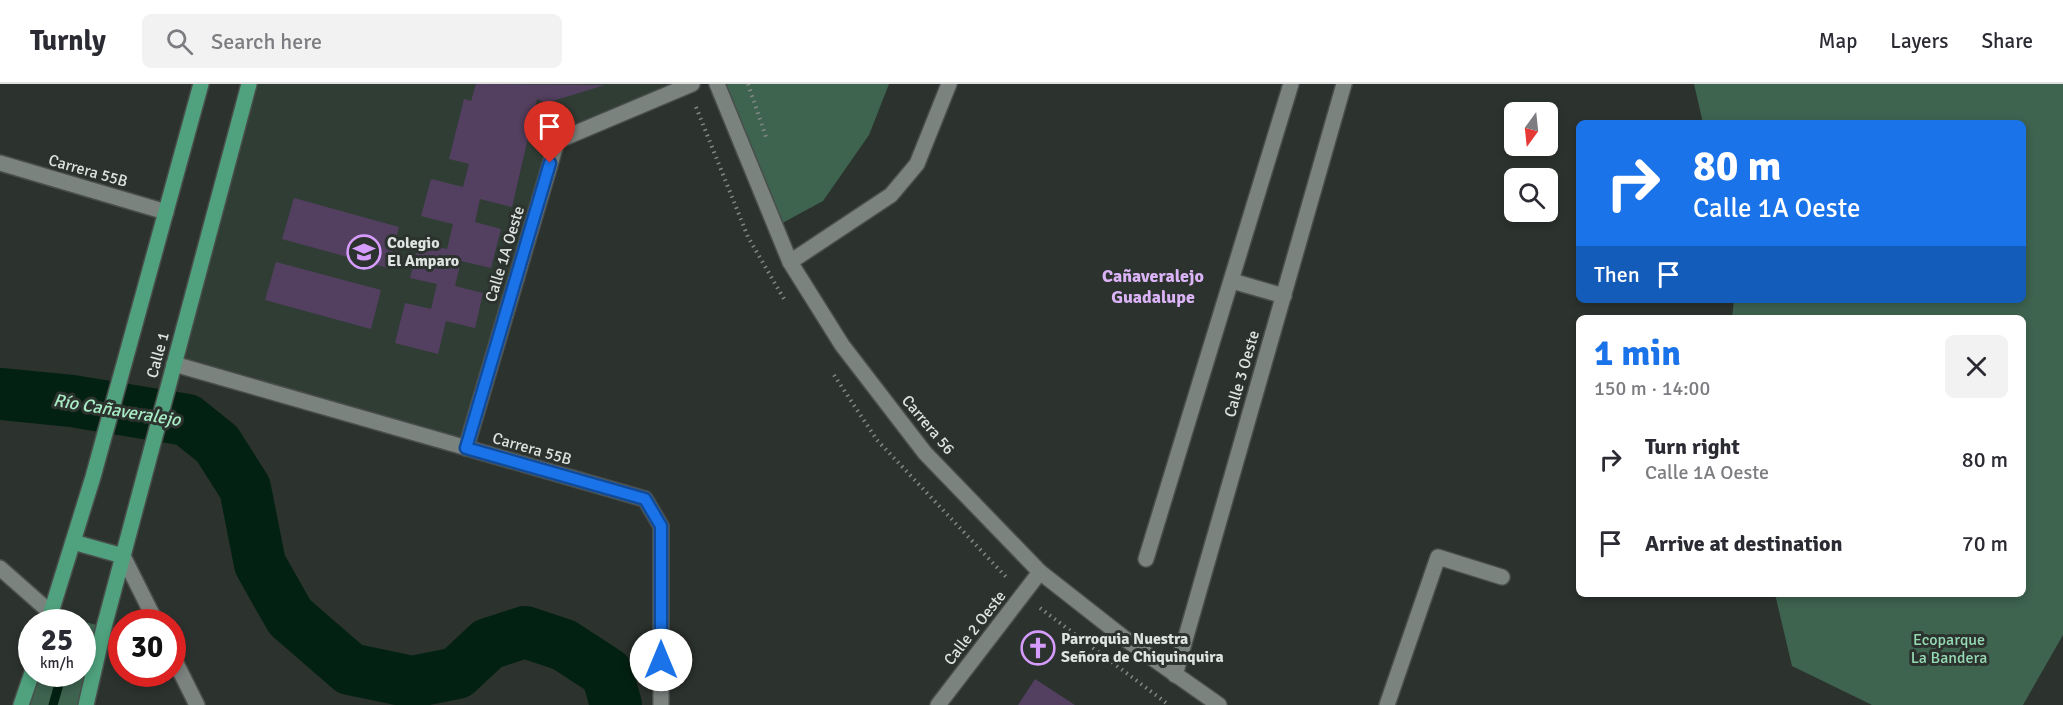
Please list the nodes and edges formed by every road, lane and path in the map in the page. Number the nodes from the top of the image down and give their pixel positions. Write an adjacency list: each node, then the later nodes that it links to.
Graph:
1 (201, 84): 9 (main road, Calle 1)
2 (249, 84): 13 (main road, Calle 1)
3 (692, 84): 14 (street, Calle 1A Oeste)
4 (717, 84): 10 (street, Carrera 56)
5 (950, 84): 10 (street)
6 (1291, 84): 11 (street)
7 (1344, 84): 12 (street, Calle 3 Oeste)
8 (0, 164): 9 (street, Carrera 55B)
9 (166, 213): 15 (main road, Calle 1)
10 (790, 262): 19 (street, Carrera 56)
11 (1232, 281): 12 (street); 17 (street)
12 (1284, 296): 25 (street, Calle 3 Oeste)
13 (174, 364): 14 (street, Carrera 55B); 16 (main road, Calle 1)
14 (466, 448): 31 (street, Carrera 55B)
15 (73, 542): 16 (main road); 23 (main road, Calle 1)
16 (123, 556): 24 (street); 28 (main road, Calle 1)
17 (1146, 559)
18 (0, 568): 22 (street)
19 (1040, 572): 21 (street, Calle 2 Oeste); 25 (street, Carrera 56)
20 (1502, 577): 35 (street)
21 (1023, 594): 32 (street, Calle 2 Oeste); 33 (path)
22 (41, 609)
23 (53, 609)
24 (150, 609)
25 (1175, 675): 34 (street, Carrera 56)
26 (186, 682): 30 (street)
27 (27, 687): 29 (main road)
28 (87, 704)
29 (21, 705)
30 (198, 705)
31 (661, 705)
32 (938, 705)
33 (1169, 705)
34 (1219, 705)
35 (1387, 705)

